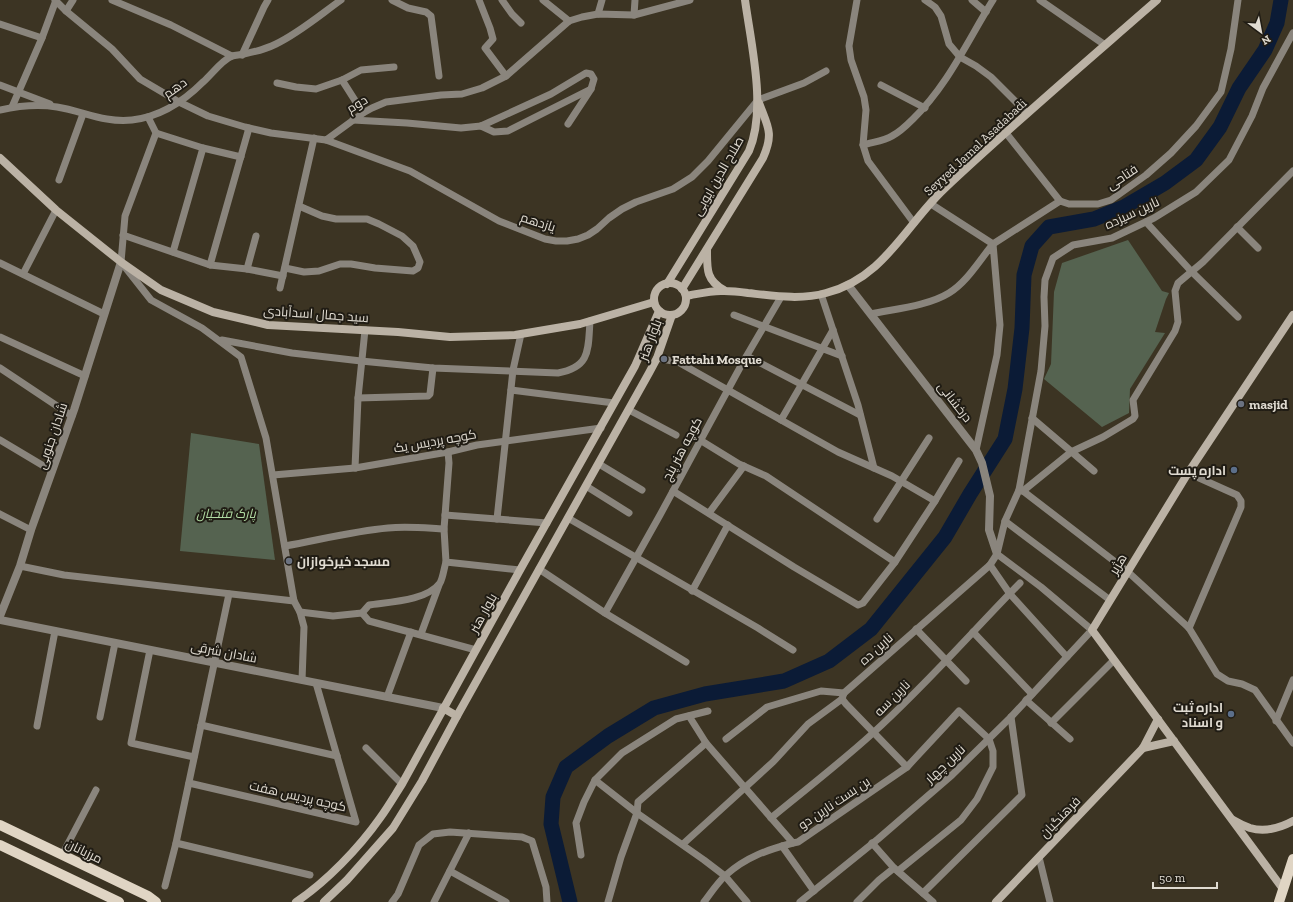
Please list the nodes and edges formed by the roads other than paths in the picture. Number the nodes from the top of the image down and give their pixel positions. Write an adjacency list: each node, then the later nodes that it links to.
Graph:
1 (56, 0): 21 (street); 29 (street)
2 (73, 0): 21 (street)
3 (112, 0): 32 (street)
4 (268, 0): 31 (street)
5 (341, 0): 31 (street)
6 (392, 0): 36 (street)
7 (478, 0): 37 (street)
8 (502, 0): 26 (street)
9 (542, 0): 25 (street)
10 (602, 0): 23 (street)
11 (636, 0): 24 (street)
12 (690, 0): 24 (street, دوم)
13 (745, 0): 44 (main road, صلاح الدین ایوبی)
14 (857, 0): 62 (street)
15 (925, 0): 33 (street)
16 (972, 0): 22 (street)
17 (994, 0): 22 (street)
18 (1040, 0): 30 (street)
19 (1157, 0): 30 (main road, Seyyed Jamal Asadabadi)
20 (1238, 0): 68 (street, فتاحی)
21 (66, 11): 45 (street)
22 (986, 12): 33 (street)
23 (598, 14): 24 (street, دوم); 25 (street, دوم)
24 (634, 15)
25 (569, 21): 37 (street, دوم)
26 (521, 22)
27 (0, 24): 29 (street)
28 (1293, 33): 72 (street, نارین سیزده)
29 (42, 38): 43 (street)
30 (1105, 45): 51 (main road, Seyyed Jamal Asadabadi)
31 (242, 55): 32 (street)
32 (232, 56): 45 (street, دهم)
33 (960, 57): 48 (street); 51 (street)
34 (394, 67): 38 (street)
35 (826, 71): 44 (street)
36 (439, 76)
37 (506, 76): 50 (street, دوم)
38 (342, 80): 39 (street); 50 (street)
39 (277, 83)
40 (0, 85): 43 (street)
41 (881, 85): 48 (street)
42 (591, 89): 55 (street); 56 (street); 56 (street)
43 (19, 92): 46 (street); 47 (street)
44 (758, 100): 61 (street, یازدهم); 79 (main road); 88 (main road, صلاح الدین ایوبی)
45 (179, 102): 53 (street, دهم); 57 (street)
46 (12, 107): 47 (street, دهم); 49 (street, دهم)
47 (56, 107): 52 (street, دهم)
48 (925, 108): 62 (street)
49 (0, 110)
50 (363, 113): 54 (street, دوم)
51 (1028, 113): 59 (main road, Seyyed Jamal Asadabadi)
52 (83, 114): 53 (street, دهم); 67 (street)
53 (148, 117): 58 (street)
54 (353, 120): 56 (street); 61 (street, دوم)
55 (568, 124)
56 (481, 126)
57 (250, 128): 60 (street); 64 (street)
58 (156, 133): 63 (street); 75 (street)
59 (1006, 133): 68 (street); 69 (main road, Seyyed Jamal Asadabadi)
60 (314, 138): 61 (street); 70 (street)
61 (326, 140)
62 (863, 145): 73 (street)
63 (203, 148): 64 (street); 80 (street)
64 (241, 157): 83 (street)
65 (0, 158): 71 (main road, سید جمال اسدآبادی)
66 (1293, 171): 74 (street)
67 (59, 180)
68 (1060, 201): 77 (street)
69 (931, 204): 73 (main road, Seyyed Jamal Asadabadi); 77 (street)
70 (299, 206): 86 (street); 86 (street)
71 (56, 210): 81 (main road, سید جمال اسدآبادی); 87 (street)
72 (1146, 222): 85 (street); 127 (street, نارین سیزده)
73 (914, 223): 89 (main road, Seyyed Jamal Asadabadi)
74 (1237, 227): 78 (street); 85 (street)
75 (123, 235): 80 (street); 81 (street)
76 (256, 236): 84 (street)
77 (992, 244): 98 (street); 135 (street)
78 (1258, 248)
79 (707, 249): 91 (main road); 92 (main road)
80 (173, 252): 83 (street)
81 (121, 262): 97 (street, شادان جنوبی); 105 (main road, سید جمال اسدآبادی); 109 (street)
82 (0, 263): 87 (street)
83 (210, 265): 84 (street)
84 (247, 269): 86 (street)
85 (1192, 271): 102 (street); 137 (street)
86 (284, 272): 90 (street)
87 (23, 274): 97 (street)
88 (667, 284): 92 (main road); 95 (main road)
89 (848, 285): 93 (main road, Seyyed Jamal Asadabadi); 98 (street, درخشانی)
90 (280, 288)
91 (724, 290): 92 (main road, Seyyed Jamal Asadabadi); 94 (main road, Seyyed Jamal Asadabadi)
92 (684, 293): 99 (main road)
93 (821, 294): 94 (main road, Seyyed Jamal Asadabadi); 106 (street)
94 (781, 297): 104 (street, کوچه هنر پنج)
95 (654, 302): 96 (main road); 103 (main road, سید جمال اسدآبادی)
96 (659, 311): 99 (main road); 123 (main road, بلوار هنر)
97 (104, 314): 118 (street, شادان جنوبی)
98 (870, 314): 135 (street, درخشانی)
99 (672, 315): 113 (main road, بلوار هنر)
100 (1293, 315): 145 (main road, هژیر)
101 (734, 316): 104 (street)
102 (1238, 316)
103 (590, 321): 107 (main road, سید جمال اسدآبادی); 117 (street)
104 (764, 326): 110 (street); 111 (street, کوچه هنر پنج)
105 (365, 330): 107 (main road, سید جمال اسدآبادی); 114 (street)
106 (832, 330): 110 (street); 112 (street)
107 (521, 334): 117 (street)
108 (0, 337): 118 (street)
109 (220, 340): 114 (street); 146 (street)
110 (821, 348): 112 (street); 119 (street)
111 (747, 356): 119 (street); 120 (street, کوچه هنر پنج)
112 (842, 356): 125 (street)
113 (656, 358): 120 (street); 124 (main road, بلوار هنر)
114 (361, 362): 116 (street); 122 (street)
115 (0, 368): 126 (street)
116 (433, 368): 117 (street); 122 (street)
117 (513, 370): 121 (street)
118 (85, 376): 126 (street, شادان جنوبی)
119 (801, 384): 125 (street); 128 (street)
120 (728, 389): 128 (street); 133 (street, کوچه هنر پنج)
121 (511, 390): 123 (street); 134 (street)
122 (358, 398): 141 (street)
123 (614, 403): 129 (main road, بلوار هنر)
124 (629, 410): 130 (street); 139 (main road, بلوار هنر)
125 (860, 415): 142 (street)
126 (72, 416): 143 (street, شادان جنوبی)
127 (1032, 418): 137 (street); 151 (street, نارین سیزده)
128 (781, 420): 142 (street)
129 (601, 428): 134 (street, کوچه پردیس یک); 161 (main road, بلوار هنر)
130 (676, 435)
131 (929, 438): 147 (street)
132 (0, 440): 143 (street)
133 (700, 440): 140 (street); 150 (street, کوچه هنر پنج)
134 (506, 442): 136 (street, کوچه پردیس یک); 158 (street)
135 (976, 450): 166 (street, درخشانی)
136 (448, 452): 141 (street, کوچه پردیس یک); 156 (street)
137 (1071, 452): 144 (street); 151 (street)
138 (959, 461): 152 (street)
139 (599, 464): 148 (main road, بلوار هنر); 149 (street)
140 (744, 466): 154 (street); 169 (street)
141 (355, 468): 146 (street, کوچه پردیس یک)
142 (874, 468): 147 (street)
143 (52, 471): 164 (street, شادان جنوبی)
144 (1094, 471)
145 (1188, 473): 174 (main road, هژیر); 187 (street)
146 (272, 475): 165 (street)
147 (902, 482): 152 (street); 159 (street)
148 (586, 486): 153 (street); 157 (main road, بلوار هنر)
149 (642, 490)
150 (673, 490): 154 (street); 167 (street, کوچه هنر پنج)
151 (1021, 491): 160 (street); 174 (street)
152 (935, 501): 169 (street)
153 (629, 513)
154 (709, 513): 162 (street)
155 (0, 514): 164 (street)
156 (445, 515): 158 (street); 163 (street)
157 (568, 518): 167 (street); 172 (main road, بلوار هنر)
158 (497, 519): 161 (street)
159 (877, 519)
160 (1005, 521): 166 (street); 180 (street)
161 (547, 523): 173 (main road, بلوار هنر)
162 (728, 525): 169 (street); 177 (street)
163 (444, 529): 165 (street); 168 (street)
164 (31, 530): 171 (street, شادان جنوبی)
165 (285, 546): 181 (street)
166 (997, 554): 170 (street, نارین ده); 189 (street)
167 (636, 559): 177 (street); 185 (street, کوچه هنر پنج)
168 (446, 562): 173 (street); 175 (street)
169 (895, 562)
170 (990, 564): 179 (street); 188 (street, نارین ده)
171 (20, 566): 178 (street); 182 (street, شادان جنوبی)
172 (540, 569): 185 (street); 213 (main road, بلوار هنر)
173 (520, 570): 196 (main road, بلوار هنر)
174 (1127, 571): 180 (main road, هژیر); 187 (street)
175 (440, 583): 184 (street); 193 (street)
176 (1020, 583): 179 (street, نارین سه)
177 (692, 591): 197 (street)
178 (229, 594): 181 (street); 202 (street)
179 (1010, 594): 192 (street, نارین سه); 198 (street)
180 (1110, 600): 189 (main road, هژیر)
181 (294, 601): 183 (street)
182 (1, 610)
183 (300, 612): 184 (street); 203 (street)
184 (362, 613): 191 (street)
185 (605, 613): 201 (street)
186 (0, 620): 190 (street, شادان شرقی)
187 (1189, 628): 218 (street)
188 (916, 629): 200 (street); 208 (street, نارین ده)
189 (1092, 630): 198 (street, نارین چهار); 199 (main road)
190 (55, 631): 194 (street, شادان شرقی); 221 (street)
191 (411, 632): 193 (street); 209 (street)
192 (973, 632): 200 (street, نارین سه); 207 (street)
193 (421, 634): 196 (street)
194 (115, 643): 195 (street, شادان شرقی); 215 (street)
195 (150, 650): 202 (street, شادان شرقی); 232 (street)
196 (476, 650): 211 (main road, بلوار هنر)
197 (794, 650)
198 (1067, 657): 207 (street, نارین چهار)
199 (1114, 660): 217 (main road); 219 (street)
200 (946, 661): 205 (street); 222 (street, نارین سه)
201 (686, 662)
202 (214, 663): 203 (street, شادان شرقی); 220 (street)
203 (302, 680): 206 (street, شادان شرقی)
204 (1293, 680): 218 (street)
205 (966, 681)
206 (316, 683): 209 (street, شادان شرقی); 231 (street, کوچه پردیس هفت)
207 (1032, 694): 210 (street, نارین چهار)
208 (843, 696): 222 (street); 223 (street); 237 (street, نارین ده)
209 (387, 697): 211 (street, شادان شرقی)
210 (1026, 700): 216 (street, نارین چهار); 219 (street)
211 (443, 708): 213 (main road); 236 (main road, بلوار هنر)
212 (708, 711): 214 (street)
213 (457, 716): 266 (main road, بلوار هنر)
214 (689, 716): 227 (street, بن بست نارین دو); 234 (street)
215 (100, 717)
216 (1011, 717): 224 (street, نارین چهار); 262 (street)
217 (1158, 719): 226 (main road); 230 (main road, فرهنگیان)
218 (1276, 721): 228 (street)
219 (1051, 723): 225 (street)
220 (201, 725): 231 (street); 232 (street)
221 (37, 726)
222 (874, 732): 233 (street); 240 (street, نارین سه)
223 (726, 739)
224 (989, 739): 233 (street, بن بست نارین دو); 248 (street, نارین چهار); 255 (street)
225 (1070, 739)
226 (1174, 741): 230 (main road); 241 (main road)
227 (706, 743): 237 (street, بن بست نارین دو); 239 (street)
228 (1293, 743)
229 (366, 748): 236 (street)
230 (1143, 748): 253 (main road, فرهنگیان)
231 (337, 756): 235 (street, کوچه پردیس هفت)
232 (194, 757): 235 (street)
233 (907, 767): 246 (street, بن بست نارین دو)
234 (595, 780): 239 (street); 252 (street)
235 (189, 783): 245 (street)
236 (402, 784): 265 (main road, بلوار هنر)
237 (743, 788): 240 (street, بن بست نارین دو); 247 (street, نارین ده)
238 (96, 790): 251 (street)
239 (637, 813): 247 (street); 271 (street)
240 (771, 818): 246 (street, بن بست نارین دو)
241 (1230, 819): 242 (main road); 260 (main road)
242 (1293, 821)
243 (0, 825): 251 (main road, مرزبانان)
244 (469, 833): 256 (street); 267 (street); 270 (street)
245 (176, 843): 257 (street); 259 (street)
246 (793, 843): 250 (street)
247 (683, 844): 258 (street)
248 (872, 844): 255 (street); 261 (street, نارین چهار)
249 (0, 845): 263 (main road)
250 (782, 846): 258 (street); 261 (street)
251 (62, 855): 264 (main road, مرزبانان)
252 (581, 855)
253 (1039, 857): 277 (main road, فرهنگیان); 278 (street)
254 (1293, 858): 260 (main road)
255 (896, 870): 262 (street); 275 (street)
256 (450, 871): 268 (street); 269 (street)
257 (310, 875)
258 (725, 876): 272 (street); 273 (street)
259 (165, 886)
260 (1283, 889): 279 (main road)
261 (814, 891): 274 (street, نارین چهار)
262 (923, 893): 276 (street)
263 (119, 902)
264 (156, 902)
265 (296, 902)
266 (324, 902)
267 (392, 902)
268 (434, 902)
269 (506, 902)
270 (547, 902)
271 (608, 902)
272 (704, 902)
273 (747, 902)
274 (800, 902)
275 (857, 902)
276 (933, 902)
277 (996, 902)
278 (1050, 902)
279 (1279, 902)

